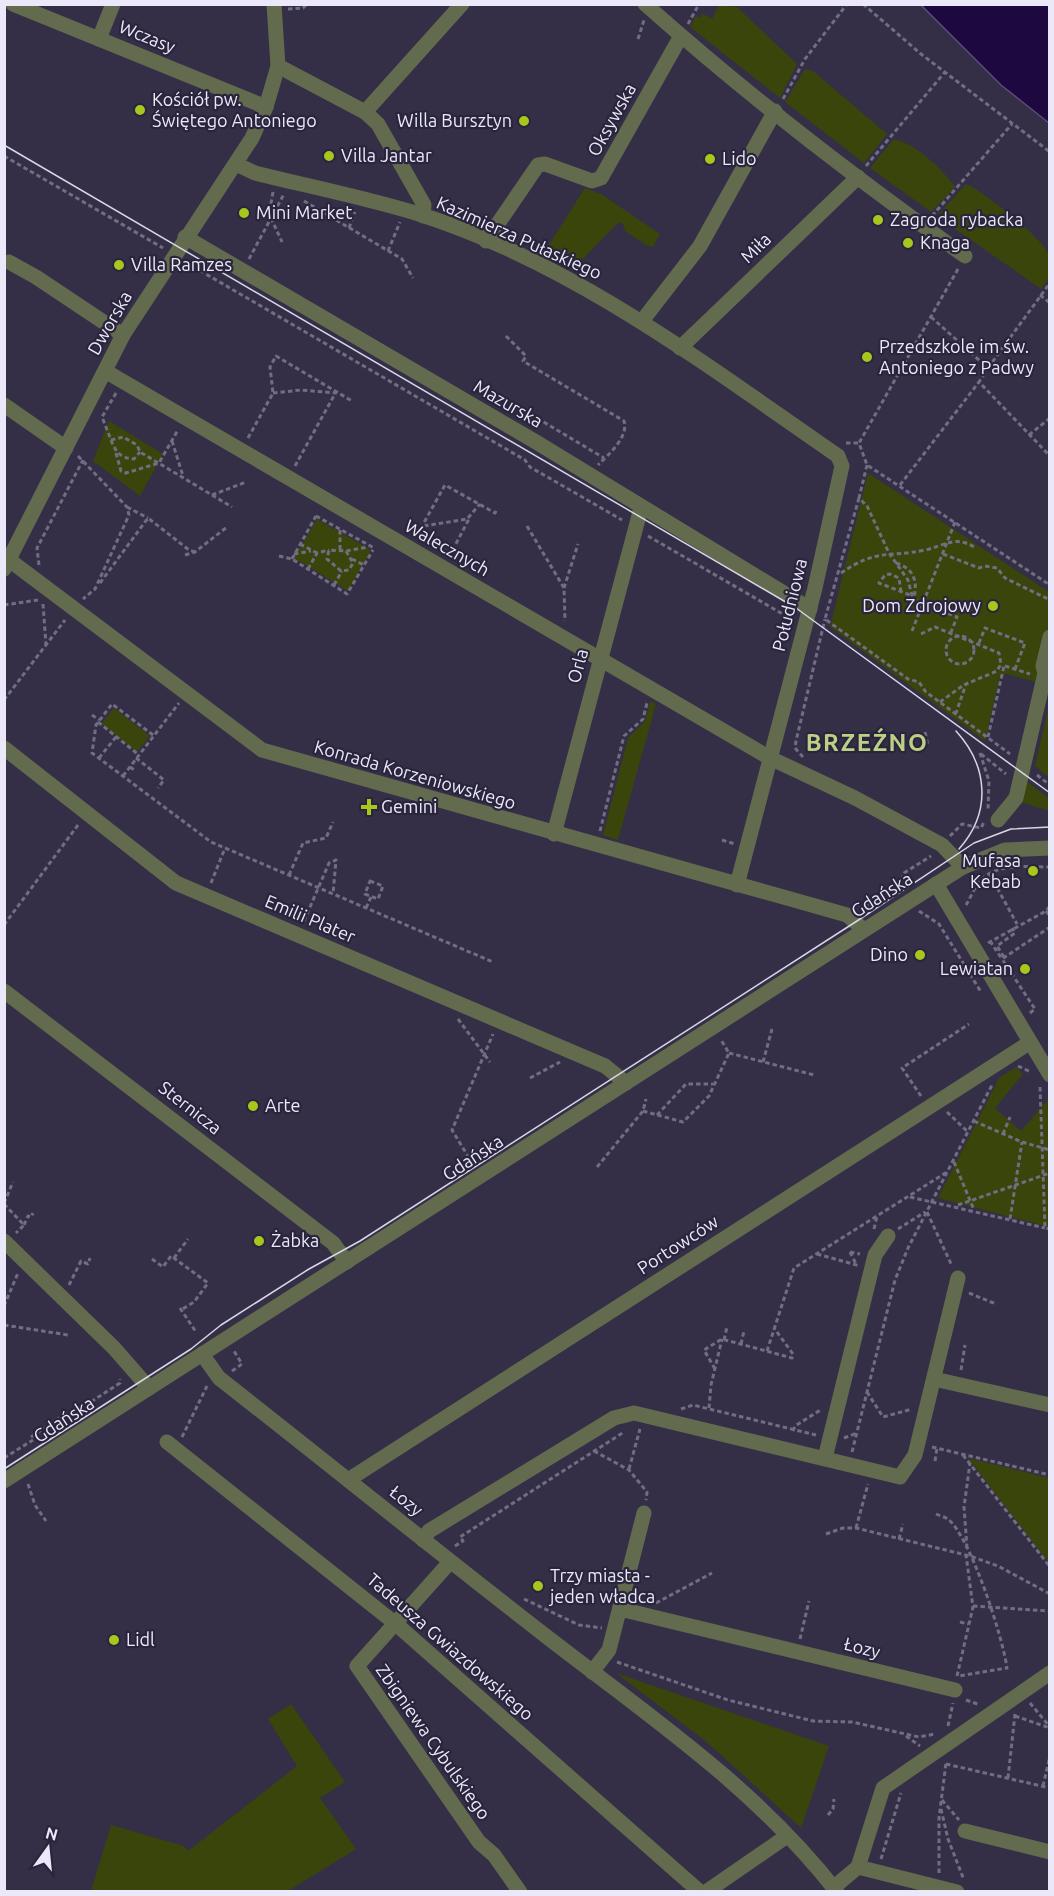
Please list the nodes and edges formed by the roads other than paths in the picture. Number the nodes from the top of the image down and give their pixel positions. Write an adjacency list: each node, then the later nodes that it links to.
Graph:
1 (13, 4): 7 (street, Wczasy)
2 (113, 4): 7 (street)
3 (462, 4): 11 (street)
4 (645, 4): 6 (street)
5 (277, 6): 8 (street)
6 (681, 36): 9 (street); 16 (street, Oksywska)
7 (99, 39): 10 (street, Wczasy)
8 (278, 66): 10 (street, Dworska); 11 (street)
9 (779, 105): 13 (street); 19 (street)
10 (266, 106): 12 (street, Dworska)
11 (365, 112): 14 (street)
12 (236, 164): 14 (street, Kazimierza Pułaskiego); 15 (street, Dworska)
13 (858, 177): 17 (street); 21 (street, Miła)
14 (423, 216): 16 (street, Kazimierza Pułaskiego)
15 (185, 237): 20 (street, Dworska); 26 (street, Mazurska)
16 (486, 241): 19 (street, Kazimierza Pułaskiego)
17 (965, 256)
18 (9, 262): 20 (street)
19 (642, 321): 21 (street, Kazimierza Pułaskiego)
20 (123, 335): 22 (street, Dworska)
21 (680, 348): 25 (street, Kazimierza Pułaskiego)
22 (105, 371): 24 (street, Dworska); 30 (street, Walecznych)
23 (4, 405): 24 (street)
24 (69, 450): 27 (street, Dworska)
25 (841, 461): 28 (street, Południowa)
26 (641, 508): 28 (street, Mazurska); 30 (street, Orla)
27 (6, 562): 35 (street, Konrada Korzeniowskiego)
28 (810, 609): 33 (street, Południowa)
29 (1050, 638): 31 (street)
30 (600, 659): 33 (street, Walecznych); 35 (street, Orla)
31 (1047, 676): 34 (street)
32 (4, 748): 44 (street, Emilii Plater)
33 (770, 758): 37 (street); 39 (street, Południowa)
34 (998, 820)
35 (554, 834): 39 (street, Konrada Korzeniowskiego)
36 (1050, 848): 37 (street, Gdańska)
37 (963, 867): 38 (street, Gdańska)
38 (936, 884): 40 (street, Gdańska); 42 (street)
39 (737, 885): 40 (street, Konrada Korzeniowskiego)
40 (864, 930): 44 (street, Gdańska)
41 (4, 991): 47 (street, Sternicza)
42 (1029, 1043): 43 (street); 55 (street, Portowców)
43 (1041, 1078)
44 (626, 1083): 47 (street, Gdańska)
45 (888, 1236): 54 (street)
46 (9, 1239): 51 (street)
47 (347, 1262): 49 (street, Gdańska)
48 (957, 1284): 50 (street)
49 (202, 1354): 51 (street, Gdańska); 55 (street, Łozy)
50 (934, 1379): 52 (street); 54 (street)
51 (149, 1388): 56 (street, Gdańska)
52 (1050, 1405)
53 (171, 1446): 61 (street, Tadeusza Gwiazdowskiego)
54 (825, 1458): 58 (street)
55 (348, 1480): 58 (street, Łozy)
56 (4, 1481)
57 (644, 1513): 60 (street)
58 (423, 1540): 59 (street, Łozy)
59 (451, 1555): 61 (street, Zbigniewa Cybulskiego); 62 (street, Łozy)
60 (620, 1609): 62 (street); 64 (street, Łozy)
61 (396, 1624): 71 (street, Zbigniewa Cybulskiego); 72 (street, Tadeusza Gwiazdowskiego)
62 (592, 1672): 66 (street, Łozy)
63 (1050, 1673): 68 (street)
64 (956, 1688)
65 (965, 1832): 67 (street)
66 (787, 1836): 70 (street, Łozy); 73 (street)
67 (1050, 1852)
68 (858, 1867): 69 (street); 70 (street, Łozy)
69 (962, 1888)
70 (836, 1889)
71 (520, 1892)
72 (700, 1892)
73 (705, 1892)

